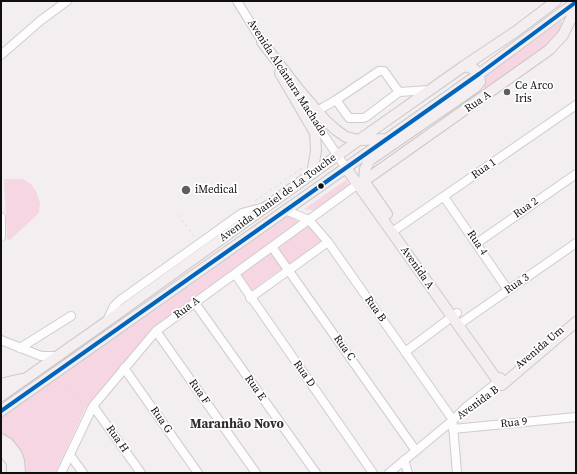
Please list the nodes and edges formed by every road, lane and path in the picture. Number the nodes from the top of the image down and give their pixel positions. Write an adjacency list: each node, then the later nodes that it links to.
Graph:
1 (67, 1): 9 (street)
2 (237, 1): 7 (street, Avenida Alcântara Machado)
3 (242, 1): 7 (street)
4 (556, 1): 10 (main road, Avenida Daniel de La Touche)
5 (576, 2): 11 (main road, Avenida Daniel de La Touche)
6 (576, 8): 24 (main road, Rua A)
7 (248, 19): 8 (street, Avenida Alcântara Machado)
8 (262, 42): 16 (main road); 19 (street, Avenida Alcântara Machado); 22 (main road)
9 (1, 55)
10 (464, 66): 11 (main road); 12 (main road, Avenida Daniel de La Touche)
11 (479, 74): 17 (main road, Avenida Daniel de La Touche); 20 (main road)
12 (430, 90): 13 (street); 18 (main road, Avenida Daniel de La Touche)
13 (399, 92): 14 (street); 14 (street)
14 (336, 100): 16 (street)
15 (576, 105): 25 (street, Rua 1)
16 (317, 111): 18 (main road)
17 (387, 139): 18 (main road); 21 (main road, Avenida Daniel de La Touche)
18 (359, 140): 19 (main road, Avenida Daniel de La Touche)
19 (337, 155): 21 (street, Avenida A); 22 (main road, Avenida Daniel de La Touche)
20 (373, 158): 21 (main road); 24 (main road)
21 (346, 168): 24 (main road, Avenida A); 26 (main road, Avenida Daniel de La Touche)
22 (312, 174): 51 (main road, Avenida Daniel de La Touche)
23 (576, 174): 34 (street, Rua 2)
24 (361, 183): 29 (street, Rua A); 30 (main road, Avenida A)
25 (444, 197): 30 (street, Rua 1); 34 (street, Rua 4)
26 (285, 210): 29 (street, Rua B); 53 (main road, Avenida Daniel de La Touche)
27 (178, 215): 32 (path)
28 (1, 217): 31 (street)
29 (310, 220): 33 (street, Rua B); 36 (street, Rua A)
30 (394, 230): 42 (main road, Avenida A)
31 (1, 236)
32 (198, 242)
33 (328, 242): 37 (street); 50 (street, Rua B)
34 (476, 243): 39 (street, Rua 4)
35 (576, 243): 39 (street, Rua 3)
36 (272, 247): 37 (street, Rua C); 38 (street, Rua A)
37 (289, 270): 40 (street); 65 (street, Rua C)
38 (235, 274): 40 (street, Rua D); 41 (street, Rua A)
39 (508, 290): 46 (street, Rua 3)
40 (250, 298): 76 (street, Rua D)
41 (195, 303): 47 (street, Rua A); 75 (street, Rua E)
42 (454, 314): 46 (main road, Avenida A); 50 (street)
43 (71, 316): 49 (street)
44 (576, 318): 55 (main road, Avenida Um)
45 (576, 322): 55 (main road, Avenida Um)
46 (460, 324): 55 (main road, Avenida A)
47 (156, 331): 52 (street, Rua A); 74 (street, Rua F)
48 (1, 340): 49 (street)
49 (20, 348): 51 (street)
50 (405, 352): 61 (street, Rua B)
51 (58, 356): 54 (main road, Avenida Daniel de La Touche)
52 (124, 368): 58 (street, Rua A); 73 (street, Rua G)
53 (54, 374): 58 (path); 59 (main road, Avenida Daniel de La Touche)
54 (27, 378): 56 (main road); 57 (main road, Avenida Daniel de La Touche)
55 (501, 381): 61 (street, Avenida B)
56 (1, 384)
57 (1, 396)
58 (93, 406): 66 (street, Rua A); 72 (street, Rua H)
59 (1, 411)
60 (576, 417): 62 (street, Rua 9)
61 (453, 420): 62 (street); 65 (street, Avenida B)
62 (453, 429): 79 (street)
63 (1, 439): 70 (main road)
64 (1, 449): 69 (main road)
65 (416, 450): 67 (street, Avenida B)
66 (70, 455): 68 (street); 71 (street, Rua A)
67 (404, 460): 77 (street, Avenida B); 78 (street)
68 (80, 472)
69 (12, 473)
70 (20, 473)
71 (61, 473)
72 (141, 473)
73 (198, 473)
74 (256, 473)
75 (316, 473)
76 (373, 473)
77 (389, 473)
78 (408, 473)
79 (457, 473)

